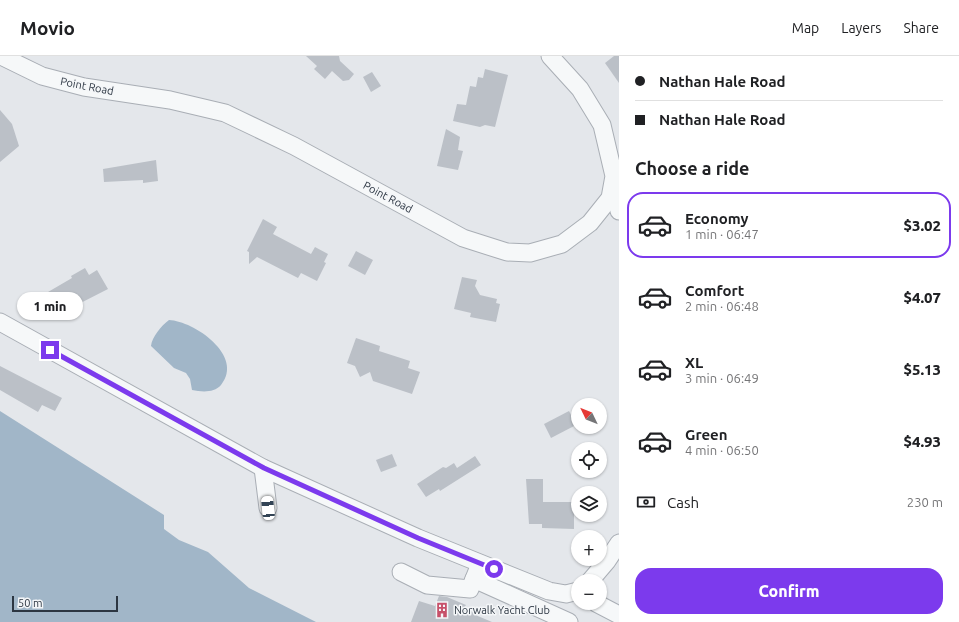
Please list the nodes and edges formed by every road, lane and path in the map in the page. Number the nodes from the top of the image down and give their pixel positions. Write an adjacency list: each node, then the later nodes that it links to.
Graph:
1 (1, 56): 3 (street, Point Road)
2 (550, 56): 3 (street, Point Road)
3 (614, 176): 4 (street)
4 (619, 211)
5 (0, 322): 6 (street)
6 (264, 468): 7 (street); 9 (street)
7 (268, 508)
8 (619, 543): 11 (street)
9 (481, 563): 12 (street); 13 (street)
10 (401, 572): 12 (street)
11 (596, 574)
12 (474, 579): 16 (street)
13 (571, 593)
14 (607, 609): 15 (street)
15 (619, 615)
16 (569, 622)

